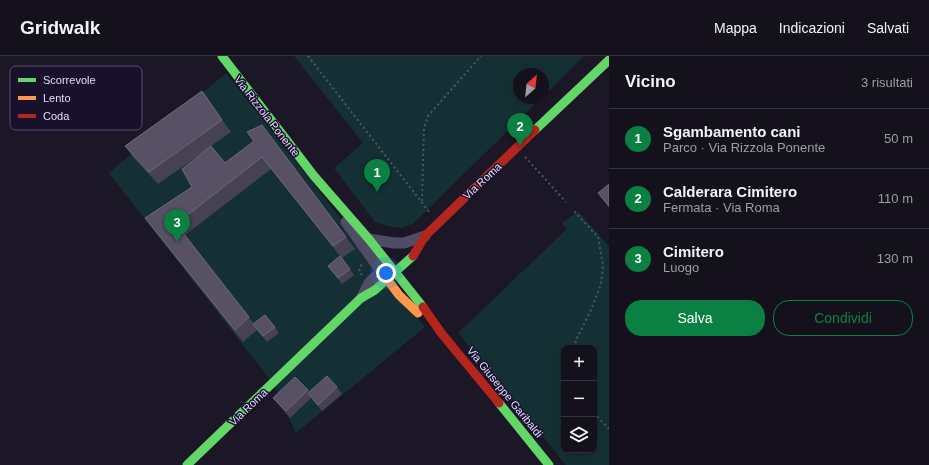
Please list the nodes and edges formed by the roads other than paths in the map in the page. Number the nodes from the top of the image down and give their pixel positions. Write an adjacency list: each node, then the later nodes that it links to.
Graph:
1 (222, 56): 3 (street, Via Rizzola Ponente)
2 (609, 60): 4 (street, Via Roma)
3 (314, 176): 5 (street, Via Rizzola Ponente); 7 (street, Via Rizzola Ponente)
4 (425, 236): 5 (street, Via Roma); 6 (street, Via Roma); 8 (street, Via Roma)
5 (369, 239): 7 (street, Via Rizzola Ponente)
6 (403, 252)
7 (388, 269): 8 (street, Via Roma); 9 (street, Via Giuseppe Garibaldi); 10 (street, Via Roma)
8 (395, 272): 11 (street, Via Giuseppe Garibaldi)
9 (399, 295): 10 (street); 11 (street, Via Giuseppe Garibaldi)
10 (361, 298): 12 (street, Via Roma)
11 (442, 334): 13 (street, Via Giuseppe Garibaldi)
12 (187, 465)
13 (549, 465)

